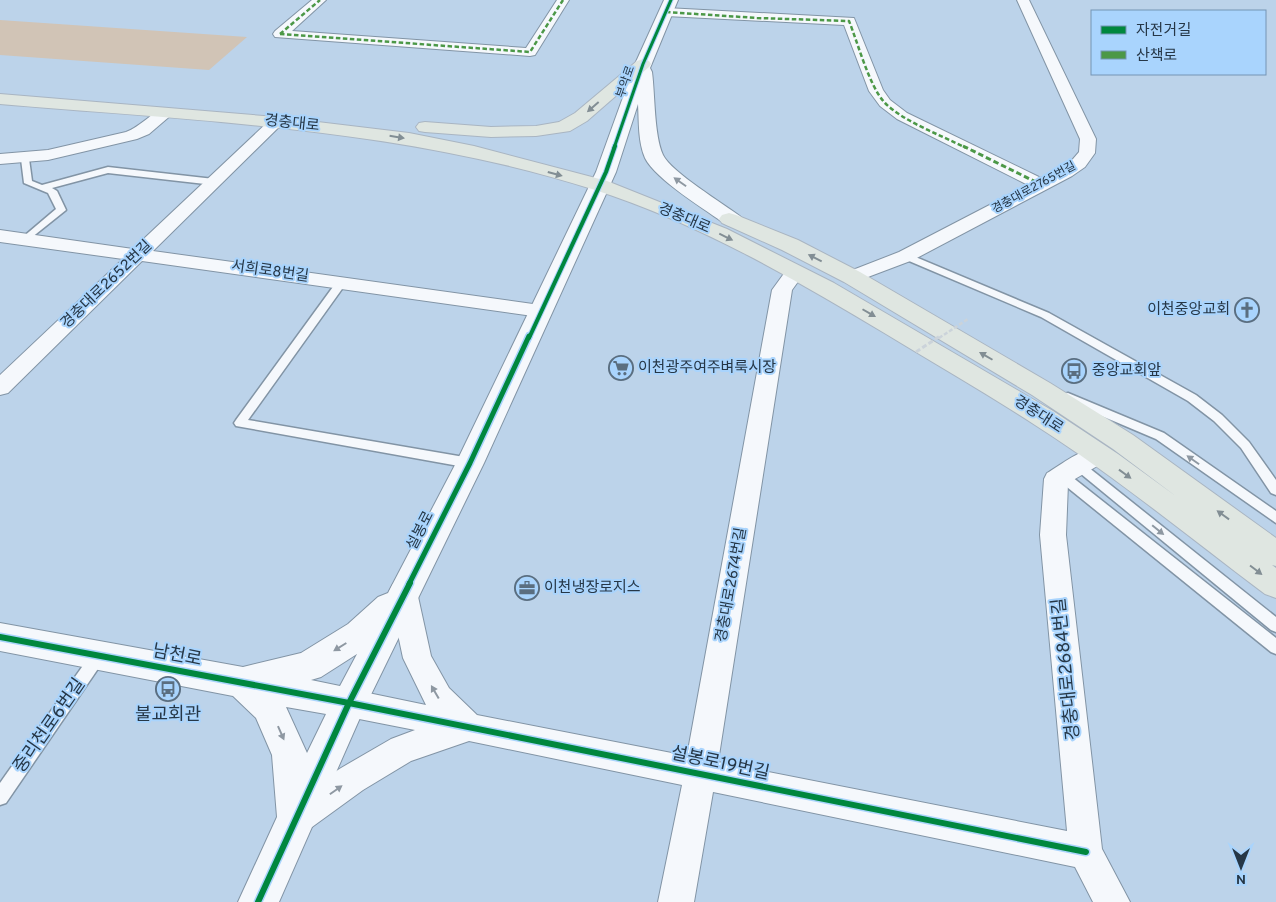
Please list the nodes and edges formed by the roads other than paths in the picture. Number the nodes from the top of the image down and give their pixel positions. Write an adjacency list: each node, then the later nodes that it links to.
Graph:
1 (320, 0): 2 (street)
2 (563, 0)
3 (1022, 0): 15 (street, 경충대로2765번길)
4 (668, 6): 5 (street, 부악로); 15 (street)
5 (643, 64): 10 (main road, one-way to 10); 13 (street, 부악로); 17 (street, one-way to 5)
6 (0, 88): 10 (main road, 경충대로)
7 (0, 99): 8 (main road, 경충대로)
8 (165, 112): 9 (main road, 경충대로); 12 (street)
9 (276, 122): 13 (main road, 경충대로, one-way to 13); 14 (street, 경충대로2652번길)
10 (419, 126): 13 (main road, 경충대로)
11 (0, 159): 12 (street)
12 (25, 159): 16 (lane)
13 (603, 179): 17 (main road, 경충대로); 22 (main road, 경충대로, one-way to 22); 25 (street, 설봉로)
14 (214, 182): 16 (lane); 20 (street, 경충대로2652번길)
15 (1042, 185): 21 (street, 경충대로2765번길)
16 (41, 188): 19 (lane)
17 (734, 221): 23 (main road, 경충대로, one-way to 17)
18 (0, 236): 19 (street, 서희로8번길)
19 (26, 239): 20 (street, 서희로8번길)
20 (139, 254): 24 (street, 서희로8번길); 27 (street, 경충대로2652번길)
21 (906, 256): 23 (street, 경충대로2765번길); 30 (lane)
22 (795, 272): 29 (main road, 경충대로, one-way to 29); 42 (street, 경충대로2674번길)
23 (852, 277): 26 (main road, 경충대로, one-way to 23)
24 (342, 282): 25 (street, 서희로8번길); 28 (lane)
25 (540, 311): 28 (street, 설봉로)
26 (1022, 378): 31 (lane, one-way to 26); 32 (main road, 경충대로, one-way to 26)
27 (0, 388)
28 (470, 463): 34 (street, 설봉로)
29 (1080, 465): 33 (main road, 경충대로, one-way to 33); 35 (lane, one-way to 35); 37 (lane); 45 (street, 경충대로2684번길)
30 (1276, 490)
31 (1276, 518)
32 (1276, 554)
33 (1276, 586)
34 (403, 592): 39 (street, one-way to 39); 40 (street, 설봉로); 41 (street, one-way to 34)
35 (1276, 626)
36 (0, 637): 38 (street, 남천로)
37 (1276, 647)
38 (99, 655): 39 (street, 남천로); 43 (lane, 중리천로6번길)
39 (241, 682): 40 (street, 남천로); 44 (street, one-way to 44)
40 (349, 703): 41 (street, 설봉로19번길); 44 (street, 설봉로)
41 (469, 727): 42 (street, 설봉로19번길); 44 (street, one-way to 41)
42 (700, 773): 45 (street, 설봉로19번길); 47 (street, 경충대로2674번길)
43 (0, 797)
44 (296, 818): 46 (street, 설봉로)
45 (1086, 852): 48 (street, 경충대로2684번길)
46 (258, 902)
47 (676, 902)
48 (1112, 902)

